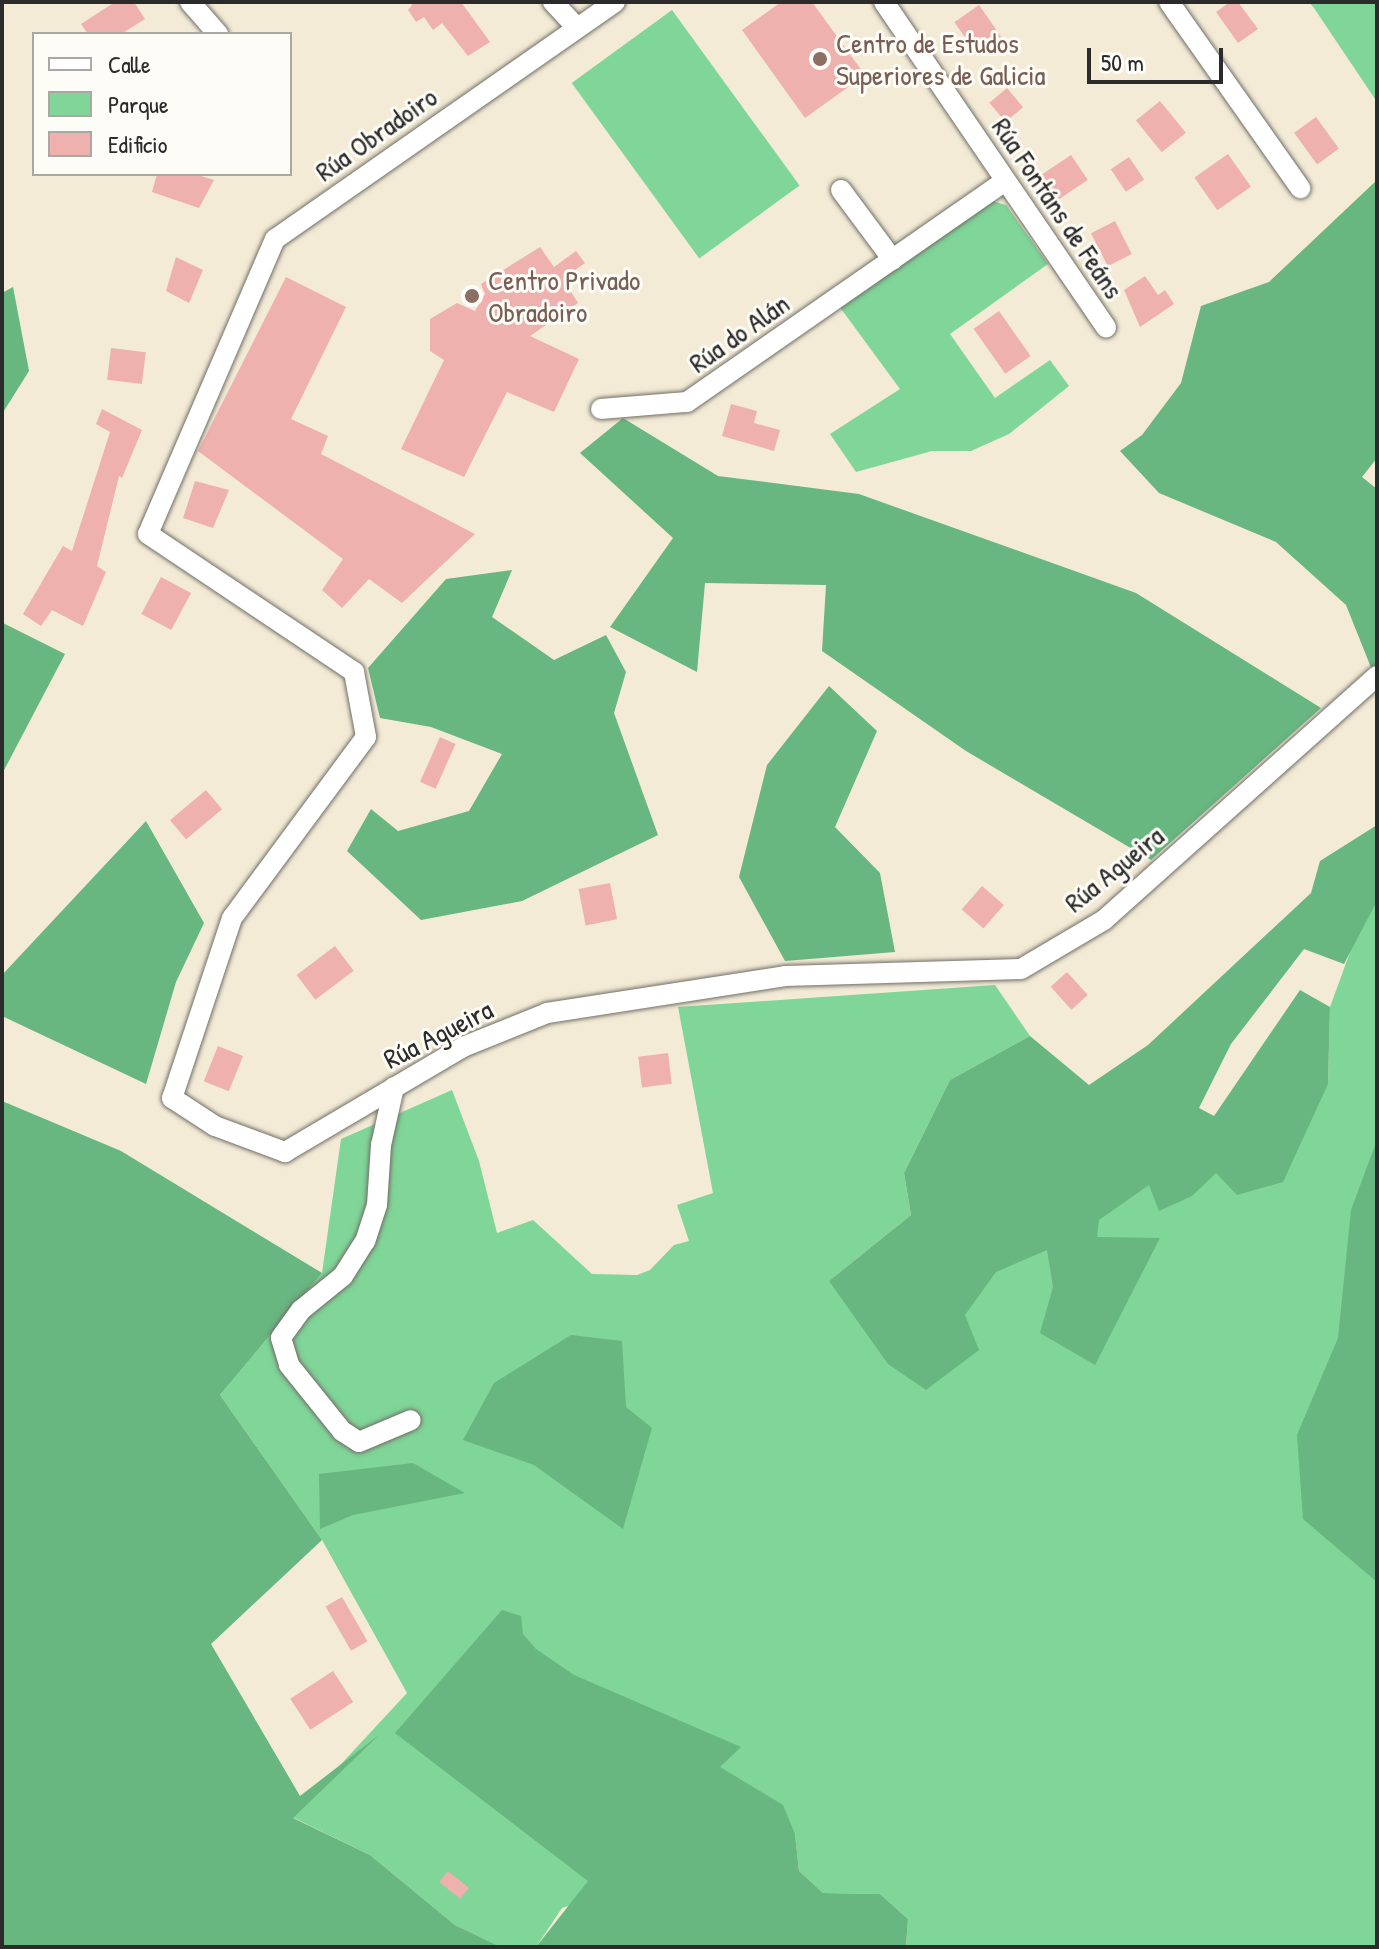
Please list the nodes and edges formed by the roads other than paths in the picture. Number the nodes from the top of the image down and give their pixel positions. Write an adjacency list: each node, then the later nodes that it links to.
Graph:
1 (190, 2): 7 (street)
2 (553, 2): 6 (street)
3 (615, 2): 6 (street, Rúa Obradoiro)
4 (884, 2): 8 (street, Rúa Fontáns de Feáns)
5 (1169, 2): 9 (street)
6 (577, 28): 14 (street, Rúa Obradoiro)
7 (216, 32)
8 (1005, 181): 11 (street, Rúa do Alán); 12 (street, Rúa Fontáns de Feáns)
9 (1300, 188)
10 (841, 190): 11 (street)
11 (893, 260): 13 (street, Rúa do Alán)
12 (1106, 328)
13 (601, 409)
14 (148, 534): 16 (street, Rúa Agueira)
15 (1377, 676): 16 (street, Rúa Agueira)
16 (394, 1087): 17 (street)
17 (411, 1420)

